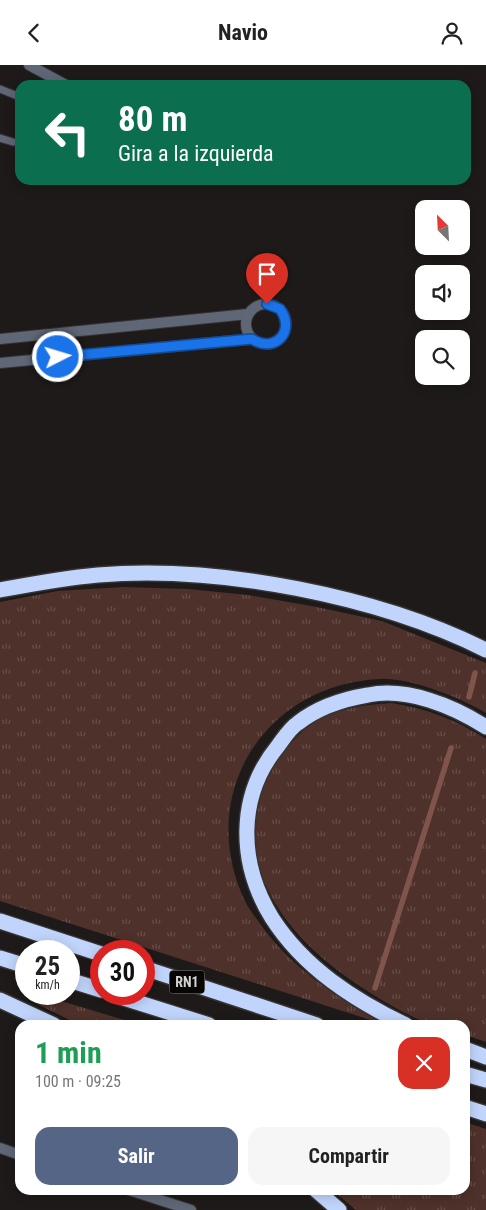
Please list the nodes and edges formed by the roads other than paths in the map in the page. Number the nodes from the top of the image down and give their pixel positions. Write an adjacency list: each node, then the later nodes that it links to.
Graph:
1 (29, 65): 2 (street)
2 (57, 80)
3 (0, 89): 4 (lane)
4 (15, 95)
5 (0, 138): 6 (lane)
6 (13, 142)
7 (248, 313): 8 (street); 9 (street); 9 (street)
8 (0, 339)
9 (252, 339): 10 (street)
10 (0, 363)
11 (0, 589): 12 (highway)
12 (486, 650)
13 (486, 727): 24 (highway)
14 (0, 921): 15 (highway)
15 (90, 950)
16 (0, 958): 17 (highway)
17 (15, 963)
18 (155, 972): 23 (highway, RN1)
19 (0, 1000): 21 (highway)
20 (146, 1005): 22 (highway, RN1)
21 (43, 1020)
22 (193, 1020)
23 (302, 1020)
24 (396, 1020)
25 (470, 1051): 26 (highway)
26 (486, 1057)
27 (470, 1075): 28 (highway)
28 (486, 1080)
29 (470, 1109): 30 (highway)
30 (486, 1114)
31 (0, 1148): 32 (street)
32 (15, 1153)
33 (144, 1195): 35 (street)
34 (322, 1195): 36 (highway)
35 (191, 1210)
36 (339, 1210)

